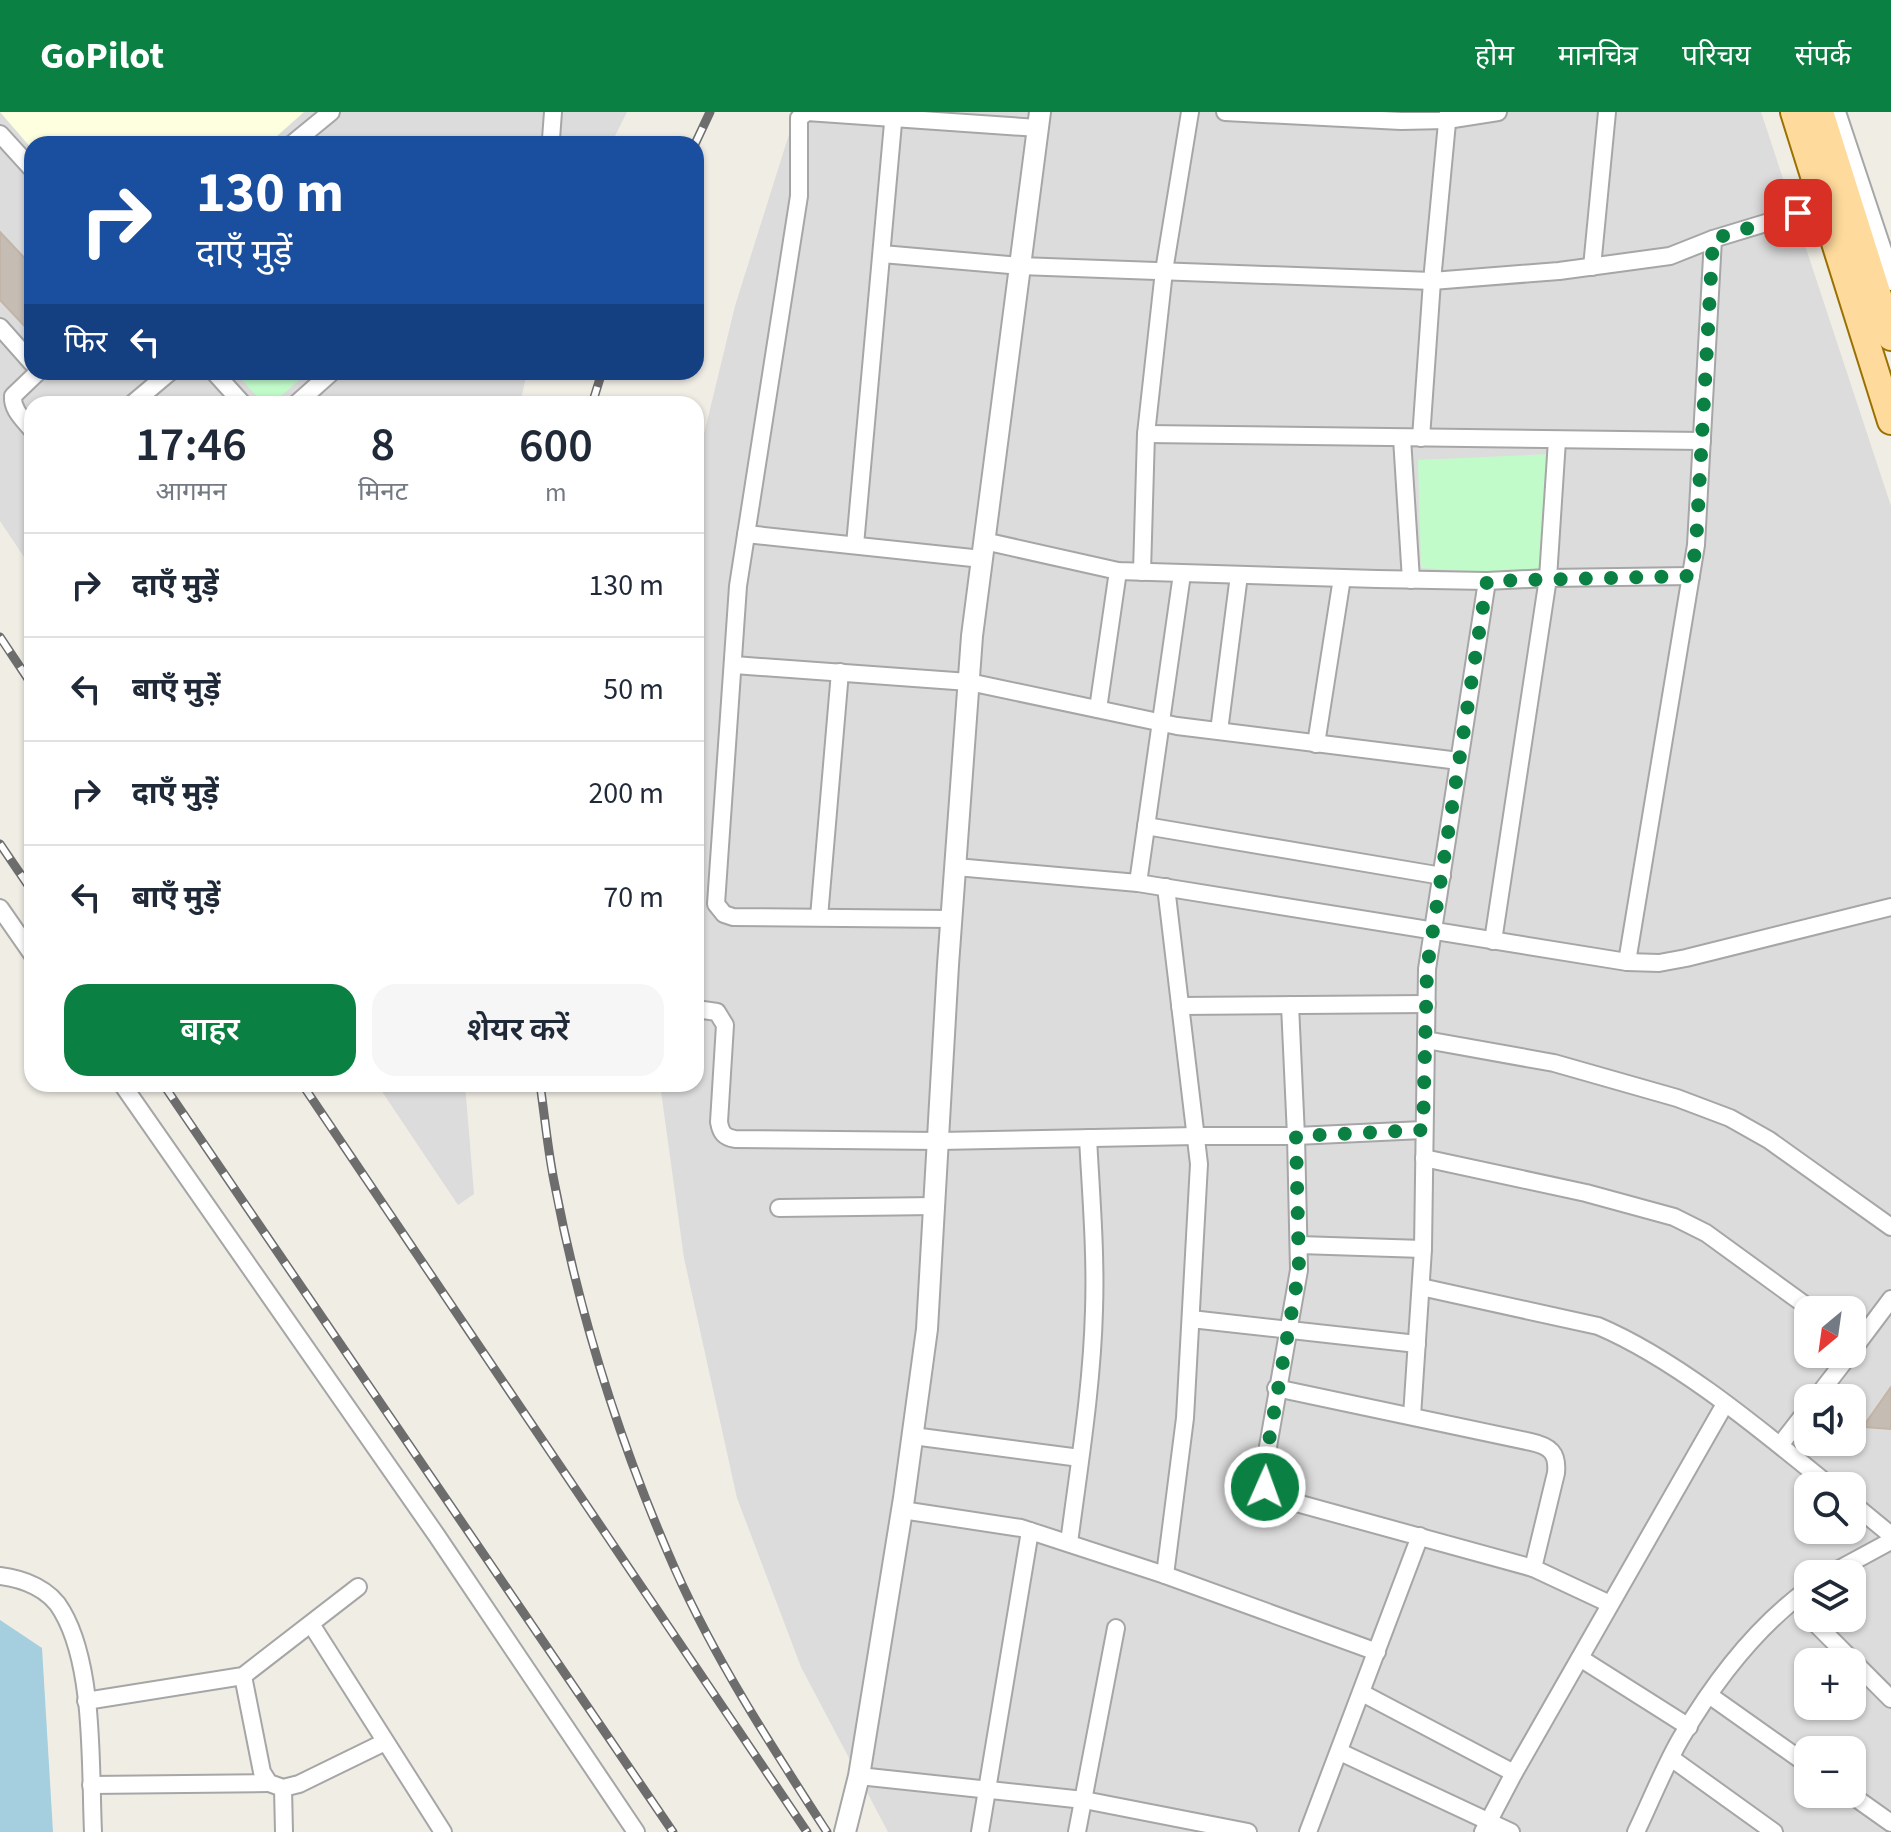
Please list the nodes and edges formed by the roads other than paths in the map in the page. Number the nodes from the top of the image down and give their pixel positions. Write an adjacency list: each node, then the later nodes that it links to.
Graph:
1 (331, 112): 15 (street)
2 (553, 112): 16 (street)
3 (1190, 112): 24 (street)
4 (1225, 112): 12 (street)
5 (1498, 112): 12 (street)
6 (1607, 112): 23 (street)
7 (1780, 112): 17 (street)
8 (1794, 112): 17 (main road)
9 (1820, 112): 28 (main road)
10 (1837, 112): 26 (street)
11 (894, 115): 13 (street); 21 (street); 44 (street)
12 (1448, 116): 25 (street)
13 (1039, 120): 22 (street)
14 (0, 134): 18 (street)
15 (302, 136)
16 (551, 136)
17 (1807, 159): 19 (main road)
18 (24, 160)
19 (1822, 206): 20 (street); 38 (main road)
20 (1713, 239): 23 (street); 43 (street)
21 (882, 254): 22 (street); 45 (street)
22 (1020, 266): 24 (street); 46 (street)
23 (1592, 267): 25 (street)
24 (1164, 271): 25 (street); 39 (street)
25 (1432, 281): 41 (street)
26 (1891, 282)
27 (0, 327): 29 (street)
28 (1891, 337)
29 (24, 354)
30 (30, 380): 37 (street)
31 (160, 380): 34 (street)
32 (221, 380): 35 (street)
33 (323, 380): 36 (street)
34 (142, 396)
35 (236, 396)
36 (305, 396)
37 (24, 420)
38 (1891, 421)
39 (1146, 434): 40 (street); 48 (street)
40 (1402, 438): 41 (street); 54 (street)
41 (1421, 438): 42 (street)
42 (1557, 440): 43 (street); 53 (street)
43 (1702, 441): 51 (street)
44 (746, 534): 45 (street); 56 (street)
45 (855, 545): 46 (street)
46 (983, 550): 47 (street); 58 (street)
47 (1118, 571): 48 (street); 59 (street)
48 (1142, 572): 49 (street)
49 (1182, 574): 50 (street); 60 (street)
50 (1239, 575): 52 (street); 61 (street)
51 (1691, 576): 53 (street); 76 (street)
52 (1342, 578): 54 (street); 62 (street)
53 (1548, 578): 55 (street); 74 (street)
54 (1411, 580): 55 (street)
55 (1487, 581): 63 (street)
56 (734, 665): 57 (street); 71 (street)
57 (840, 672): 58 (street); 71 (street)
58 (969, 682): 59 (street); 65 (street)
59 (1098, 709): 60 (street)
60 (1160, 722): 61 (street); 64 (street)
61 (1219, 731): 62 (street)
62 (1316, 744): 63 (street)
63 (1459, 761): 66 (street)
64 (1146, 826): 66 (street); 67 (street)
65 (956, 867): 67 (street); 72 (street)
66 (1442, 876): 73 (street)
67 (1138, 883): 68 (street)
68 (1166, 887): 73 (street); 79 (street)
69 (1891, 907): 76 (street)
70 (0, 908): 75 (street)
71 (819, 917): 72 (street)
72 (952, 919): 87 (street)
73 (1433, 932): 74 (street); 77 (street)
74 (1493, 941): 76 (street)
75 (24, 942)
76 (1627, 962)
77 (1427, 1004): 78 (street); 81 (street)
78 (1290, 1005): 79 (street); 85 (street)
79 (1180, 1006): 84 (street)
80 (704, 1009): 87 (street)
81 (1426, 1040): 83 (street); 91 (street)
82 (128, 1092): 151 (street)
83 (1423, 1130): 85 (street); 88 (street)
84 (1196, 1136): 85 (street); 86 (street); 97 (street)
85 (1296, 1136): 92 (street)
86 (1088, 1138): 87 (street); 107 (street)
87 (939, 1141): 89 (street)
88 (1424, 1158): 93 (street); 95 (street)
89 (935, 1206): 90 (street); 105 (street)
90 (779, 1208)
91 (1891, 1227)
92 (1299, 1245): 93 (street); 98 (street)
93 (1423, 1249): 94 (street)
94 (1421, 1287): 100 (street); 102 (street)
95 (1794, 1297)
96 (1891, 1299): 99 (street)
97 (1191, 1319): 98 (street); 118 (street)
98 (1288, 1330): 100 (street); 101 (street)
99 (1866, 1331)
100 (1417, 1344): 103 (street)
101 (1276, 1388): 103 (street); 113 (street)
102 (1725, 1404): 106 (street); 122 (street)
103 (1412, 1416): 117 (street)
104 (1794, 1427): 106 (street)
105 (913, 1436): 107 (street); 109 (street)
106 (1780, 1445): 108 (street)
107 (1080, 1458): 115 (street)
108 (1813, 1472)
109 (902, 1510): 111 (street); 139 (street)
110 (1866, 1514): 112 (street)
111 (1030, 1531): 115 (street); 142 (street)
112 (1891, 1535)
113 (1420, 1536): 117 (street); 126 (street)
114 (1891, 1541): 116 (street)
115 (1069, 1543): 118 (street)
116 (1856, 1560)
117 (1533, 1568): 122 (street)
118 (1165, 1575): 126 (street)
119 (0, 1576): 132 (street)
120 (358, 1587): 123 (street)
121 (1792, 1600): 130 (street)
122 (1610, 1604): 127 (street)
123 (311, 1624): 128 (street); 134 (street)
124 (1116, 1628): 143 (street)
125 (1824, 1632): 131 (street)
126 (1377, 1652): 129 (street)
127 (1580, 1658): 133 (street); 138 (street)
128 (243, 1676): 132 (street); 141 (street)
129 (1362, 1693): 135 (street); 138 (street)
130 (1709, 1695): 133 (street); 136 (street)
131 (1891, 1699)
132 (86, 1701): 140 (street)
133 (1689, 1727): 137 (street)
134 (385, 1742): 141 (street); 150 (street)
135 (1340, 1752): 147 (street); 156 (street)
136 (1794, 1755)
137 (1671, 1758): 158 (street); 159 (street)
138 (1514, 1773): 147 (street)
139 (859, 1776): 142 (street); 152 (street)
140 (91, 1785): 141 (street); 148 (street)
141 (276, 1786): 149 (street)
142 (986, 1789): 143 (street); 153 (street)
143 (1084, 1800): 146 (street); 154 (street)
144 (1866, 1806): 145 (street)
145 (1891, 1824): 160 (street)
146 (1181, 1826): 155 (street)
147 (1486, 1827): 157 (street)
148 (93, 1832)
149 (284, 1832)
150 (443, 1832)
151 (636, 1832)
152 (845, 1832)
153 (980, 1832)
154 (1077, 1832)
155 (1248, 1832)
156 (1308, 1832)
157 (1511, 1832)
158 (1636, 1832)
159 (1774, 1832)
160 (1886, 1832)

